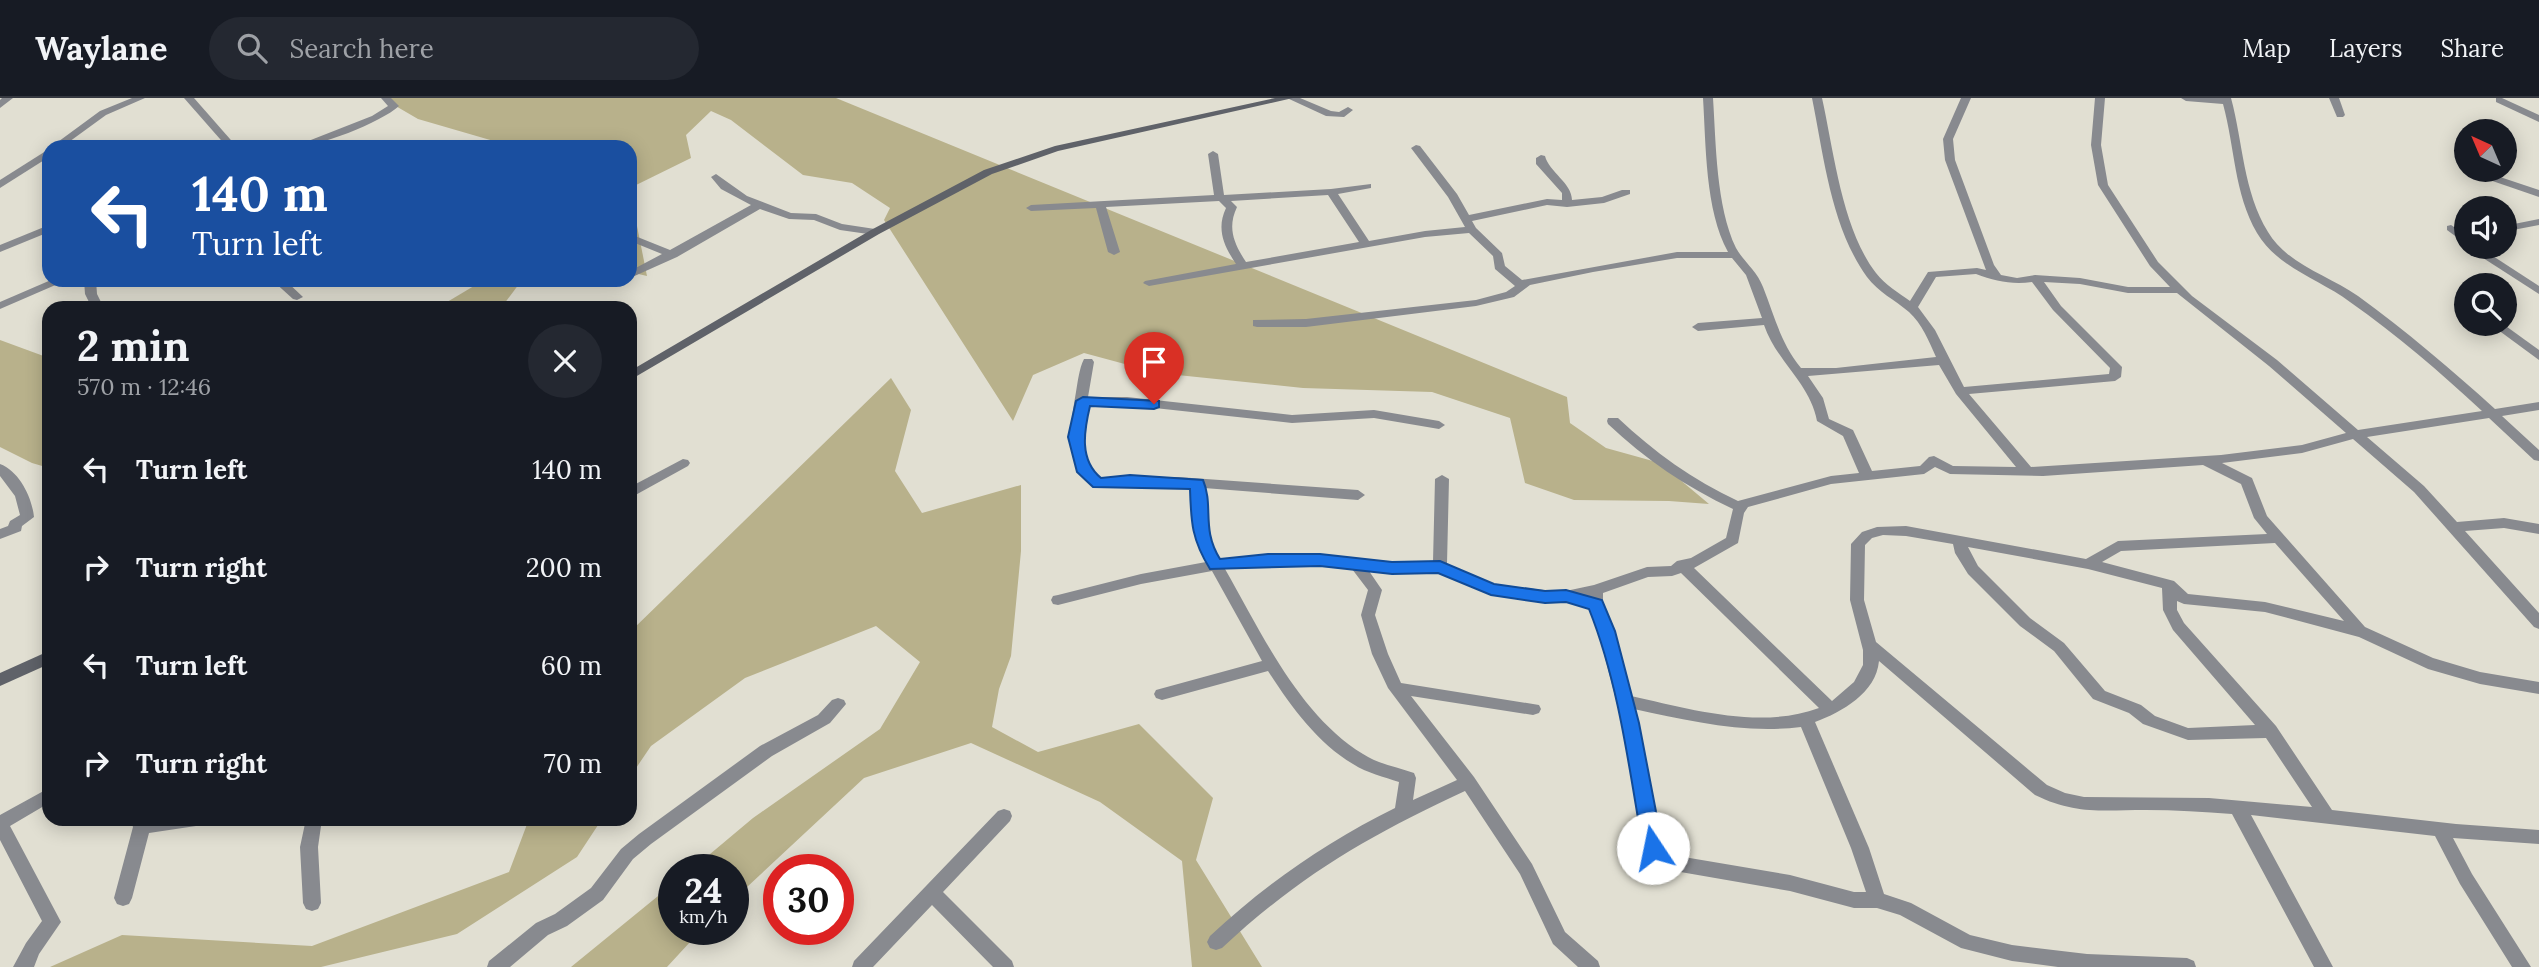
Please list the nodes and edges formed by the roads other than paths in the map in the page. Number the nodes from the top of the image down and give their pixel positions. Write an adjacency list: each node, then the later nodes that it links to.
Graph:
1 (8, 98): 14 (street)
2 (140, 98): 18 (street)
3 (189, 98): 19 (street)
4 (386, 98): 20 (street)
5 (1290, 98): 15 (street); 44 (main road)
6 (1708, 98): 50 (street)
7 (1817, 98): 63 (street)
8 (1966, 98): 54 (street)
9 (2101, 98): 61 (street)
10 (2186, 98): 12 (street)
11 (2334, 98): 16 (street)
12 (2227, 100): 77 (street)
13 (2499, 100): 17 (street)
14 (0, 106)
15 (1348, 110)
16 (2340, 115)
17 (2539, 118)
18 (66, 140)
19 (226, 140)
20 (317, 140)
21 (1416, 148): 37 (street)
22 (1213, 154): 32 (street)
23 (42, 157): 27 (street)
24 (1541, 158): 34 (street)
25 (716, 177): 33 (street)
26 (2505, 182): 31 (street)
27 (0, 185)
28 (1367, 186): 29 (street)
29 (1331, 192): 32 (street); 46 (street)
30 (1626, 192): 34 (street)
31 (2539, 194)
32 (1219, 196): 35 (street); 52 (street)
33 (761, 204): 44 (street); 49 (street)
34 (1567, 204): 37 (street)
35 (1100, 205): 36 (street); 48 (street)
36 (1031, 208)
37 (1464, 219): 41 (street)
38 (2539, 222): 39 (street)
39 (2517, 226)
40 (2451, 228): 43 (street)
41 (1472, 230): 46 (street); 57 (street)
42 (42, 231): 47 (street)
43 (2454, 231)
44 (875, 232): 72 (main road)
45 (637, 240): 49 (street)
46 (1366, 245): 52 (street)
47 (0, 249)
48 (1114, 252)
49 (673, 255): 53 (street)
50 (1737, 256): 57 (street); 65 (street)
51 (2492, 259): 60 (street)
52 (1242, 264): 56 (street)
53 (637, 272)
54 (1997, 278): 55 (street); 63 (street)
55 (2035, 278): 61 (street); 74 (street)
56 (1149, 283)
57 (1521, 285): 66 (street)
58 (45, 287): 64 (street)
59 (286, 287): 62 (street)
60 (2537, 287)
61 (2179, 290): 80 (street)
62 (298, 297)
63 (1915, 302): 70 (street)
64 (0, 306)
65 (1770, 321): 67 (street); 73 (street)
66 (1257, 323)
67 (1698, 327)
68 (2512, 336): 69 (street)
69 (2539, 356)
70 (1943, 360): 73 (street); 74 (street)
71 (1088, 362): 75 (street)
72 (637, 372)
73 (1800, 372): 86 (street)
74 (1960, 391): 85 (street)
75 (1083, 401): 79 (street); 88 (street)
76 (2539, 406): 77 (street)
77 (2491, 413): 80 (street); 81 (street)
78 (1613, 421): 91 (street)
79 (1439, 425)
80 (2358, 435): 82 (street); 92 (street)
81 (2539, 457)
82 (2204, 460): 85 (street); 95 (street)
83 (682, 463): 89 (street)
84 (0, 468): 94 (street)
85 (2028, 472): 86 (street)
86 (1867, 475): 91 (street)
87 (1442, 479): 101 (street)
88 (1197, 484): 90 (street); 99 (street)
89 (637, 489)
90 (1358, 495)
91 (1740, 507): 100 (street)
92 (2457, 527): 93 (street); 105 (street)
93 (2539, 530)
94 (0, 534)
95 (2278, 538): 98 (street); 106 (street)
96 (1959, 539): 98 (street); 107 (street); 119 (street)
97 (1356, 563): 99 (street); 101 (street); 111 (street)
98 (2088, 564): 102 (street)
99 (1216, 565): 104 (street); 109 (street)
100 (1682, 565): 103 (street); 117 (street)
101 (1440, 567): 103 (street)
102 (2169, 585): 106 (street); 119 (street)
103 (1596, 597): 114 (street)
104 (1058, 600)
105 (2539, 623)
106 (2363, 632): 112 (street)
107 (1869, 644): 117 (street); 122 (street)
108 (42, 660): 110 (main road)
109 (1271, 664): 113 (street); 123 (street)
110 (0, 680)
111 (1396, 688): 116 (street); 120 (street)
112 (2539, 688)
113 (1162, 694)
114 (1624, 701): 118 (street); 132 (street)
115 (838, 704): 137 (street)
116 (1533, 709)
117 (1830, 709): 118 (street)
118 (1807, 719): 132 (street)
119 (2270, 731): 125 (street)
120 (1468, 782): 123 (street); 140 (street)
121 (42, 799): 136 (street)
122 (2238, 808): 125 (street); 142 (street)
123 (1403, 811): 134 (street)
124 (1004, 816): 130 (street)
125 (2328, 817): 128 (street)
126 (139, 826): 131 (street)
127 (313, 826): 133 (street)
128 (2441, 831): 129 (street); 143 (street)
129 (2539, 837)
130 (931, 892): 138 (street); 139 (street)
131 (123, 898)
132 (1877, 900): 135 (street)
133 (312, 903)
134 (1216, 942)
135 (2012, 960): 141 (street)
136 (22, 967)
137 (496, 967)
138 (861, 967)
139 (1005, 967)
140 (1591, 967)
141 (2187, 967)
142 (2324, 967)
143 (2522, 967)

